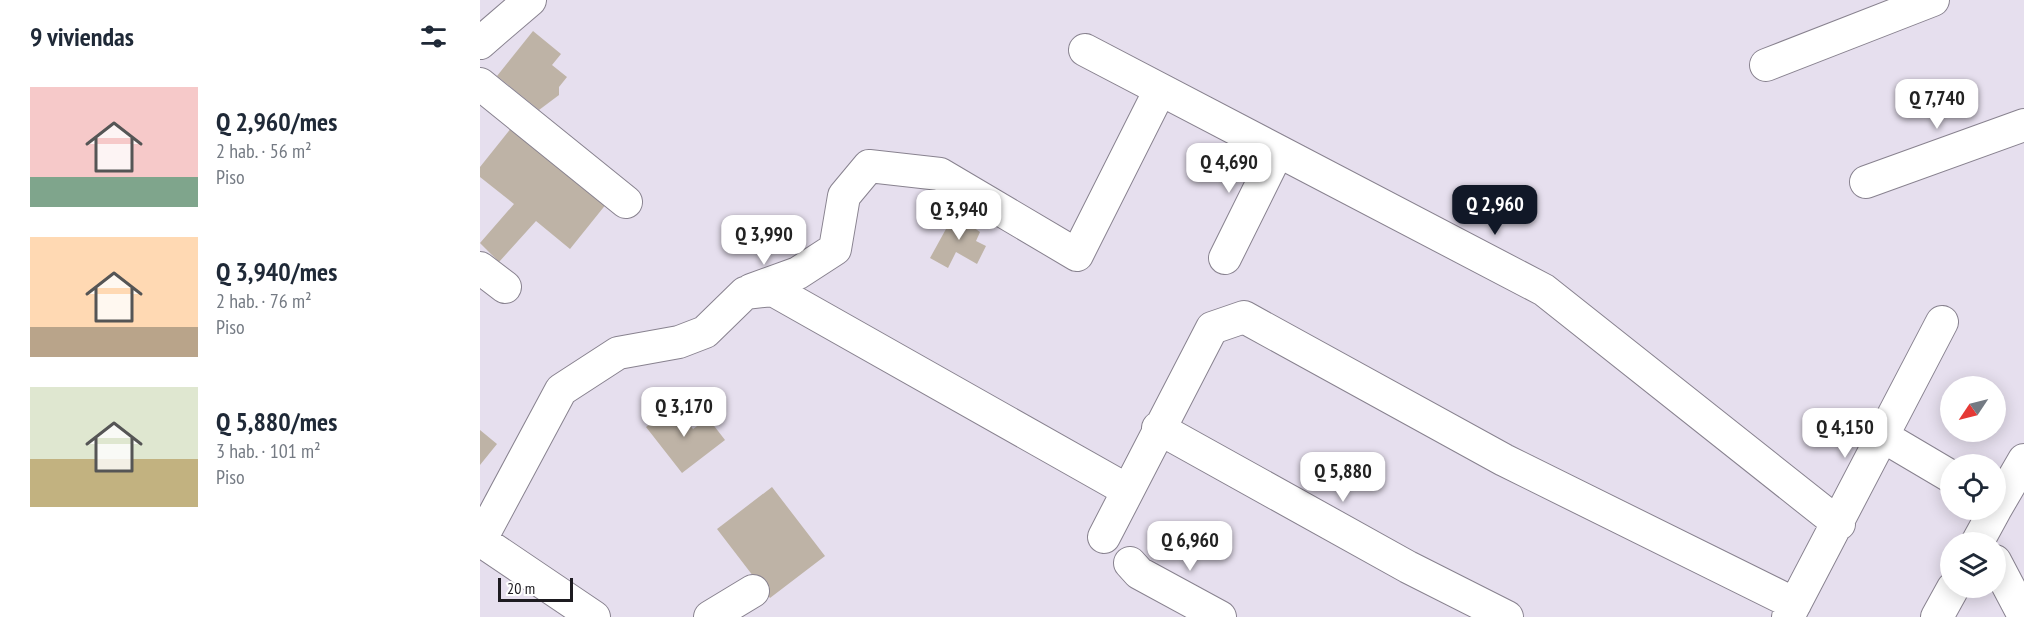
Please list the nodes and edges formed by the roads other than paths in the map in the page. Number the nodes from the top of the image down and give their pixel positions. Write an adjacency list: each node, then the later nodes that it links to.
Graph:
1 (530, 0): 3 (street)
2 (1933, 0): 5 (street)
3 (480, 44)
4 (1085, 51): 7 (street)
5 (1766, 65)
6 (480, 84): 11 (street)
7 (1161, 90): 9 (street); 15 (street)
8 (2024, 125): 10 (street)
9 (1278, 151): 12 (street); 22 (street)
10 (1866, 182)
11 (626, 202)
12 (1225, 258)
13 (480, 268): 14 (street)
14 (505, 287)
15 (745, 293): 21 (street); 25 (street)
16 (1942, 322): 18 (street)
17 (1158, 428): 21 (street); 29 (street); 34 (street)
18 (1884, 437): 20 (street); 22 (street)
19 (2024, 460): 23 (street)
20 (1940, 470)
21 (1127, 490): 24 (street)
22 (1839, 524): 29 (street)
23 (1990, 526): 30 (street)
24 (1104, 537)
25 (480, 540): 31 (street)
26 (1130, 563): 33 (street)
27 (753, 591): 32 (street)
28 (1947, 598): 35 (street)
29 (1791, 610)
30 (2024, 616)
31 (594, 617)
32 (710, 617)
33 (1220, 617)
34 (1507, 617)
35 (1937, 617)

